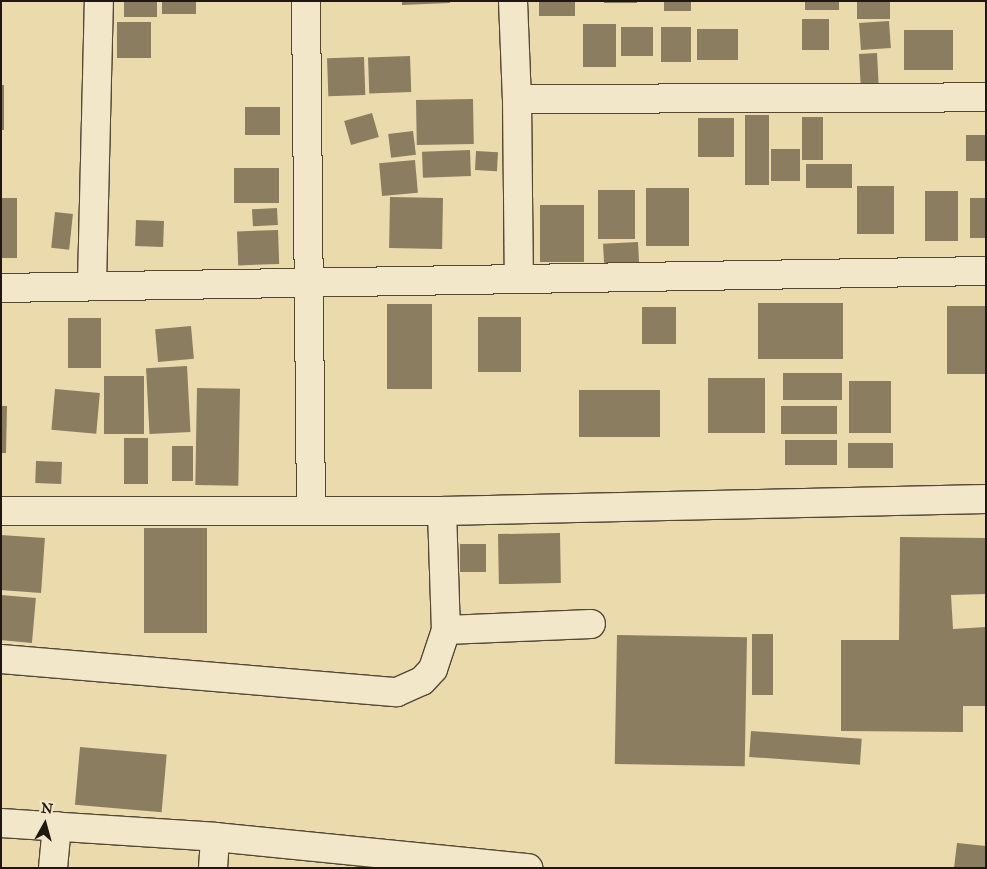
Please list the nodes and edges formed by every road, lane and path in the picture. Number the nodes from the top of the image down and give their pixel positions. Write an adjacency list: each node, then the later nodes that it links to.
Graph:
1 (99, 1): 9 (street)
2 (306, 1): 8 (street)
3 (513, 1): 5 (street)
4 (986, 97): 5 (street)
5 (516, 99): 7 (street)
6 (986, 271): 7 (street)
7 (519, 277): 8 (street)
8 (310, 280): 9 (street); 13 (street)
9 (92, 283): 10 (street)
10 (1, 288)
11 (986, 500): 14 (street)
12 (1, 510): 13 (street)
13 (311, 511): 14 (street)
14 (442, 511): 16 (street)
15 (591, 624): 16 (street)
16 (446, 630): 17 (street)
17 (1, 659)
18 (1, 822): 19 (street)
19 (57, 826): 20 (street); 22 (street)
20 (215, 837): 21 (street); 23 (street)
21 (386, 861): 24 (street)
22 (53, 868)
23 (213, 868)
24 (528, 868)

